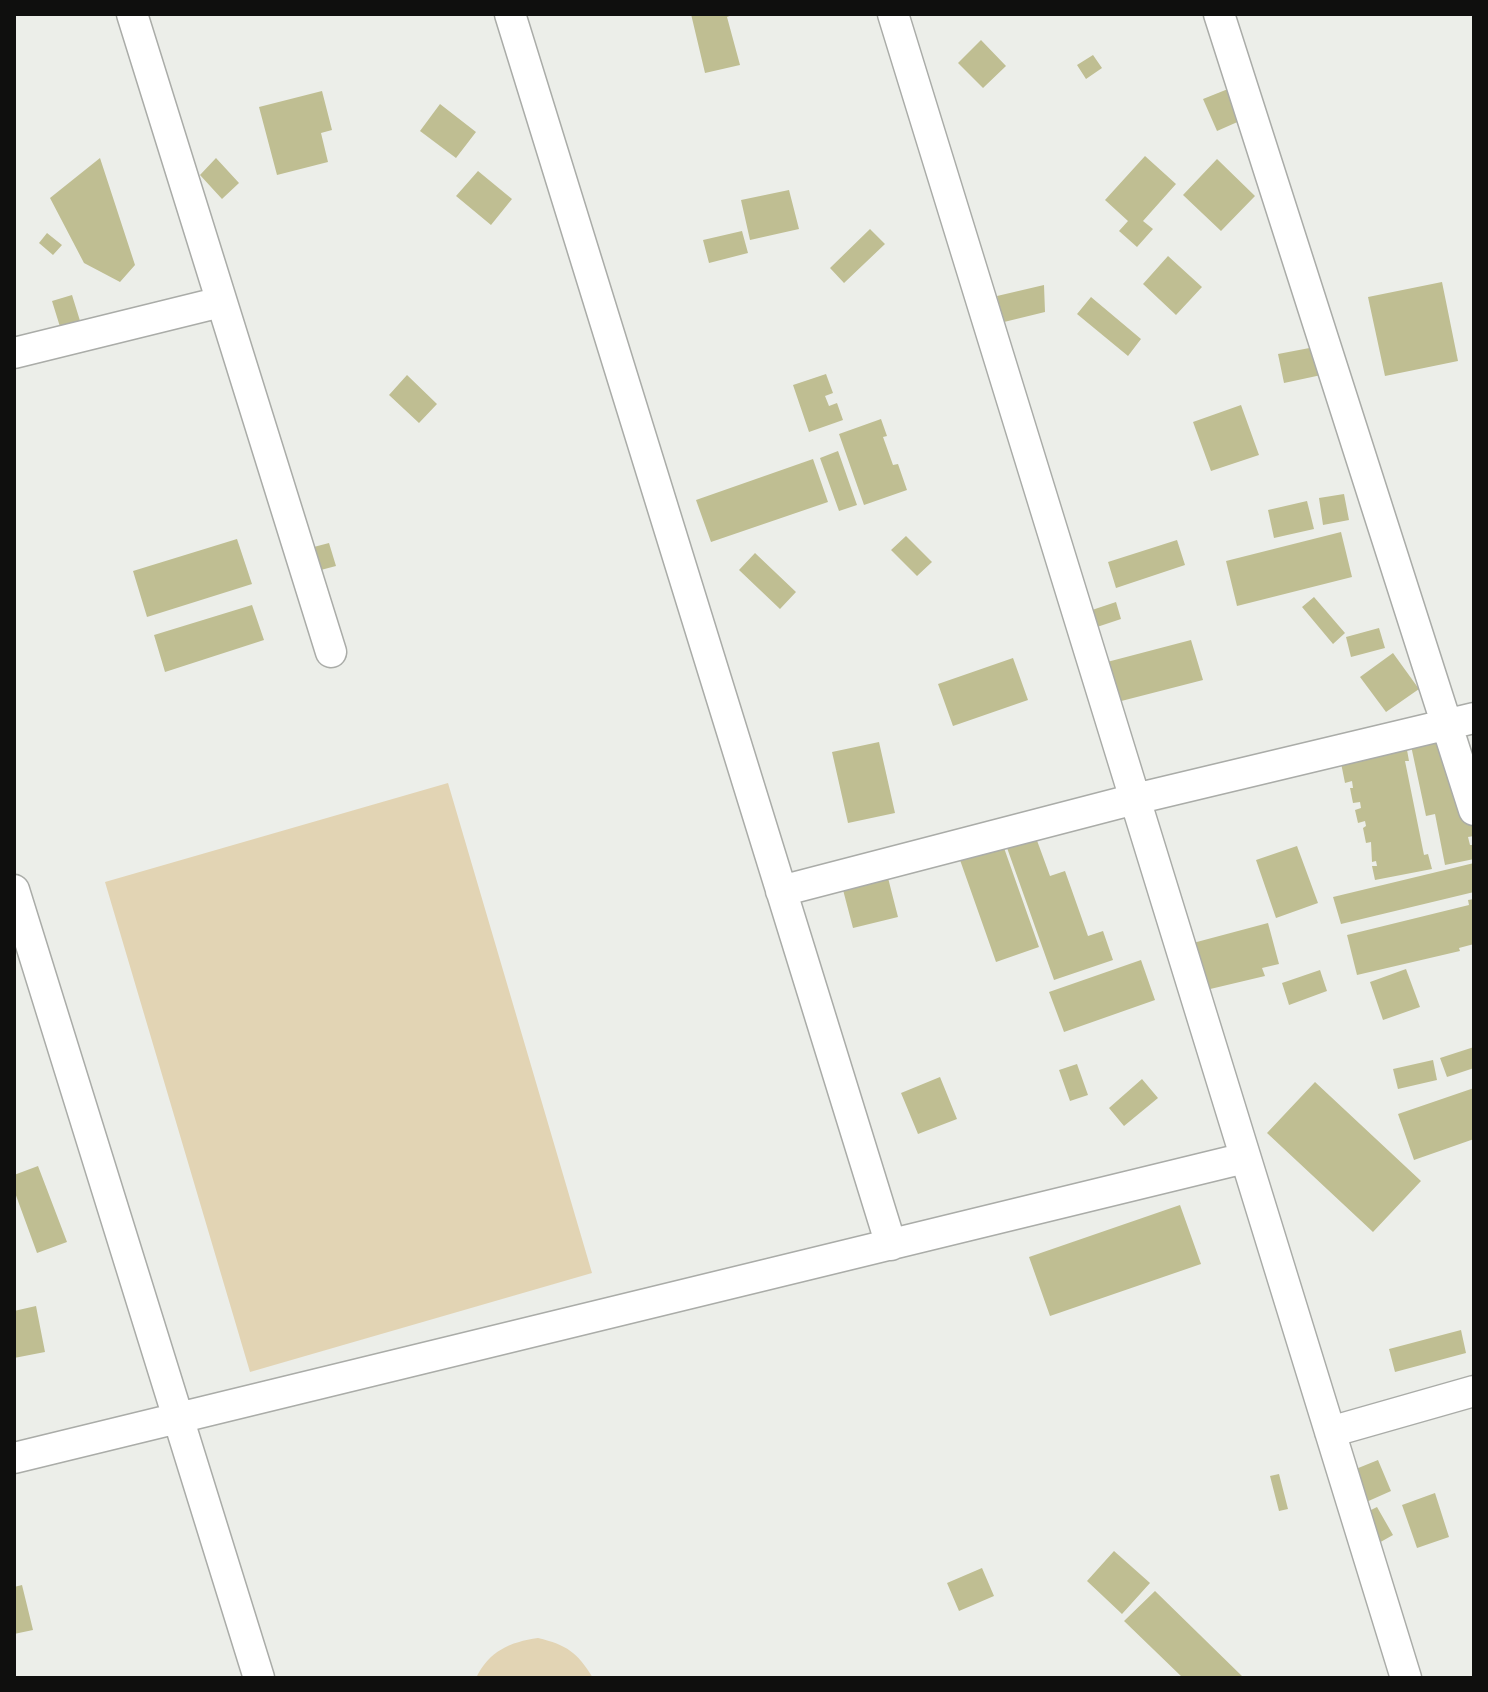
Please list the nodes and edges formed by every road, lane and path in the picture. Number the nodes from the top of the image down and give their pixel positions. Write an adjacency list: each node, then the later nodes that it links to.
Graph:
1 (132, 14): 5 (street)
2 (510, 14): 12 (street)
3 (893, 14): 9 (street)
4 (1219, 14): 8 (street)
5 (221, 302): 6 (street); 7 (street)
6 (14, 353)
7 (331, 652)
8 (1461, 721): 9 (street); 10 (street)
9 (1135, 799): 12 (street); 13 (street)
10 (1474, 810)
11 (14, 890): 16 (street)
12 (781, 891): 14 (street)
13 (1245, 1158): 14 (street); 17 (street)
14 (891, 1245): 16 (street)
15 (1474, 1391): 17 (street)
16 (177, 1417): 18 (street); 19 (street)
17 (1330, 1432): 20 (street)
18 (14, 1458)
19 (259, 1678)
20 (1406, 1678)

